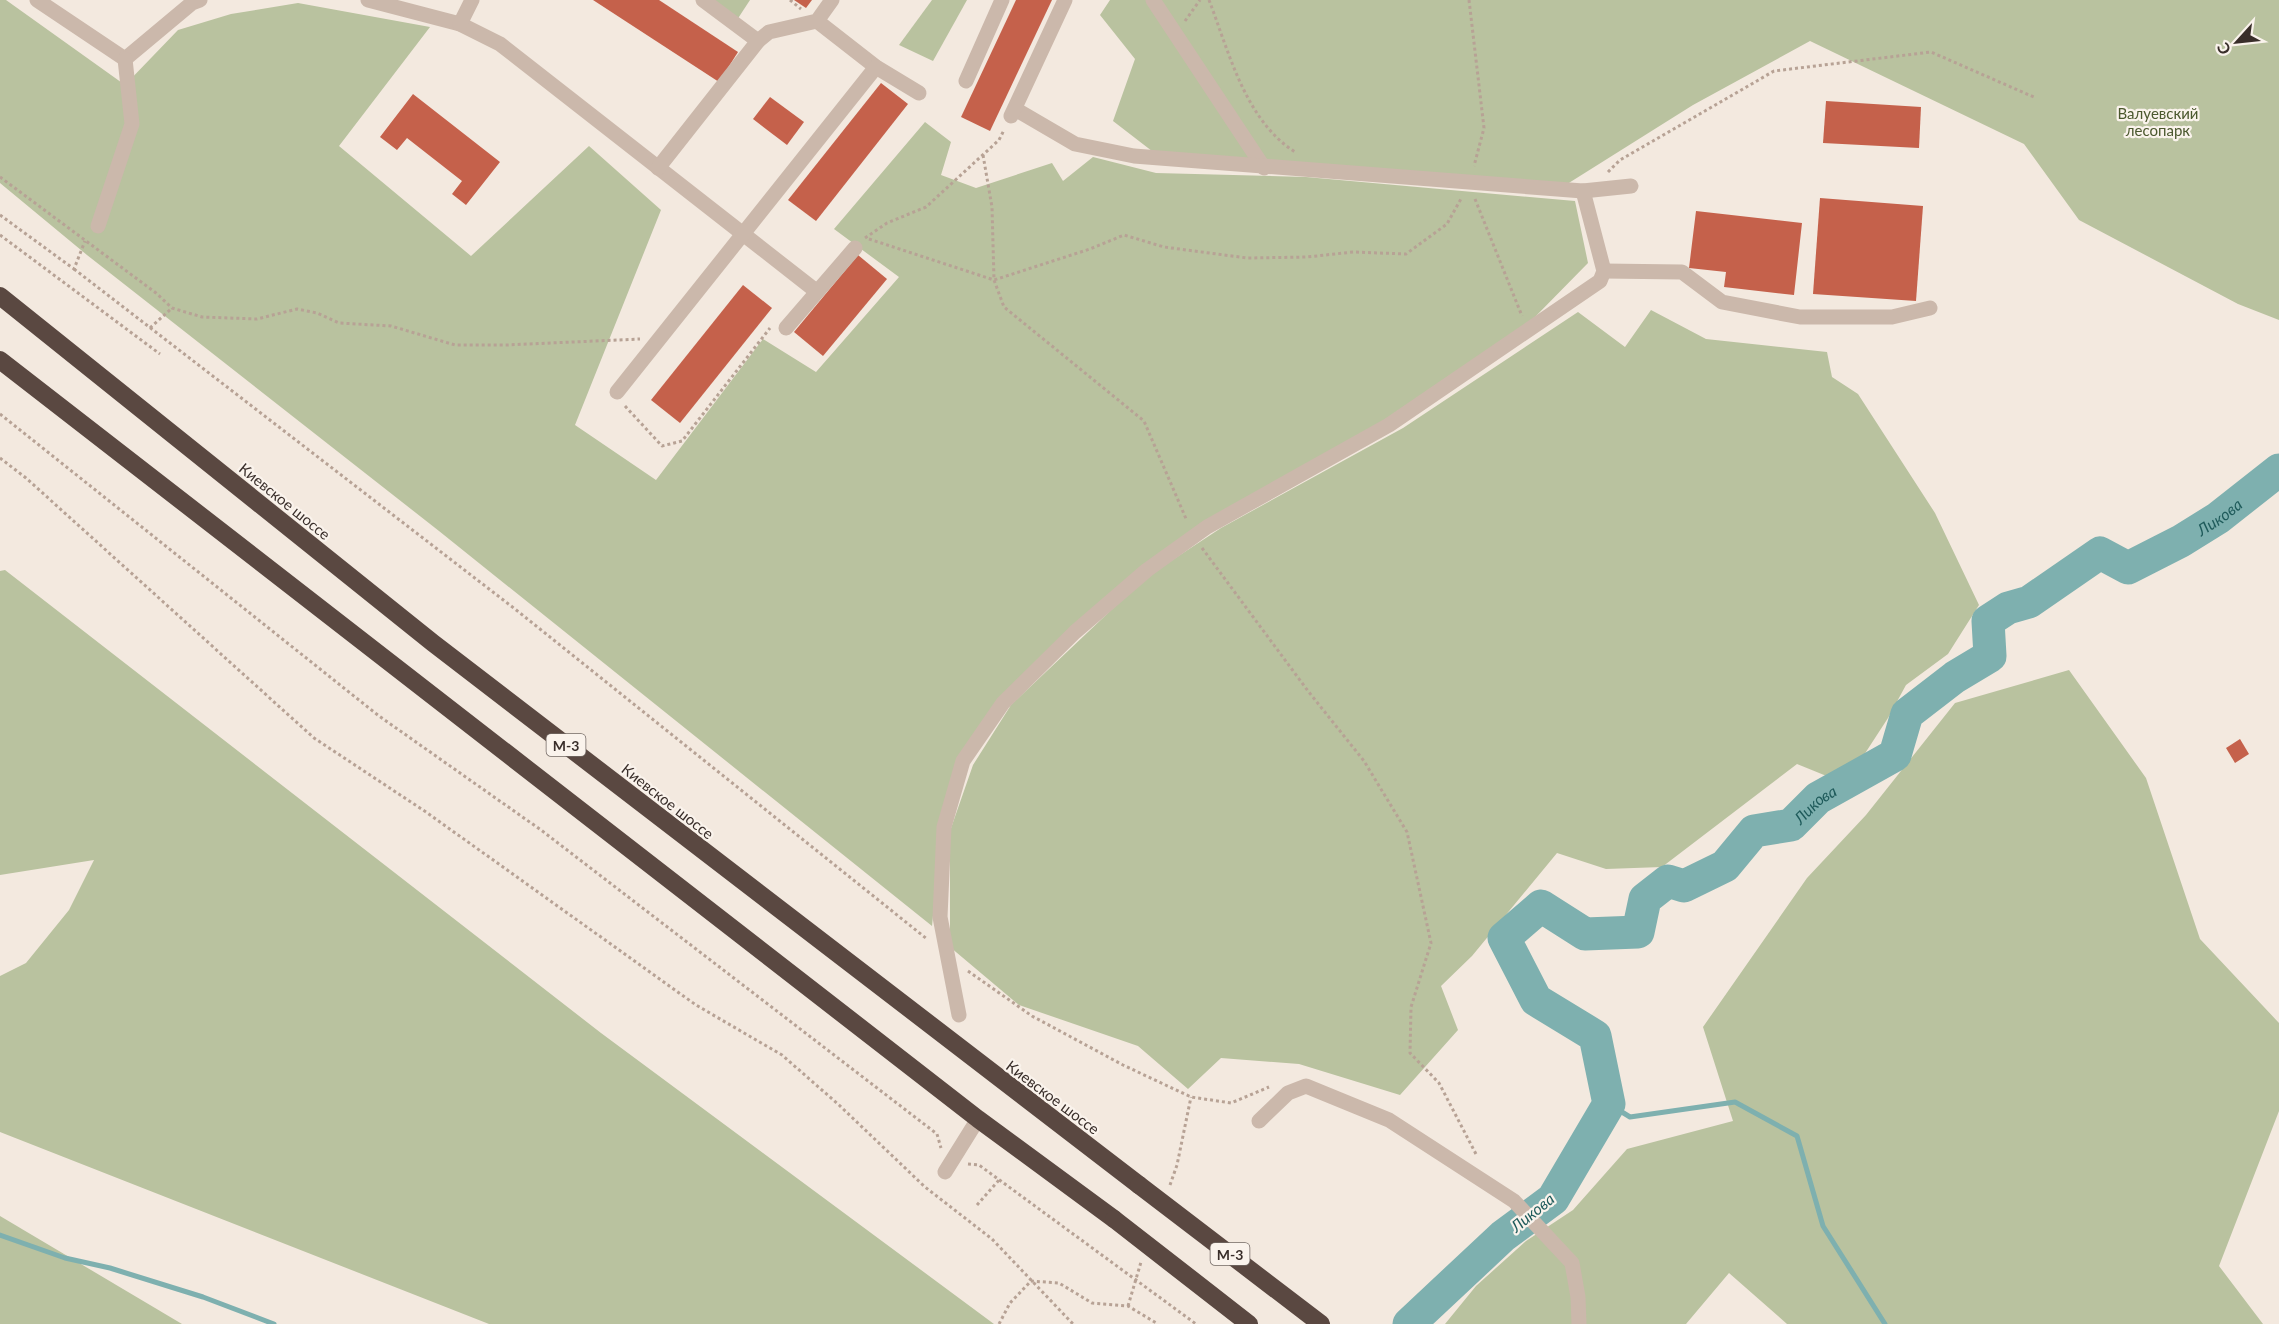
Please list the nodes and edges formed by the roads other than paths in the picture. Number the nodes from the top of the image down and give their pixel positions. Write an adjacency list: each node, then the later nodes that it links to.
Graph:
1 (37, 0): 13 (street)
2 (200, 0): 13 (street)
3 (368, 0): 11 (street)
4 (472, 0): 11 (street)
5 (703, 0): 12 (street)
6 (832, 0): 10 (street)
7 (1002, 0): 15 (street)
8 (1065, 0): 18 (street)
9 (1153, 0): 18 (street)
10 (817, 21): 12 (street); 14 (street)
11 (460, 24): 17 (street)
12 (758, 41): 17 (street)
13 (125, 59): 21 (street)
14 (876, 68): 16 (street); 22 (street)
15 (966, 81)
16 (919, 93)
17 (658, 168): 22 (street)
18 (1264, 168): 20 (street)
19 (1631, 186): 20 (street)
20 (1587, 190): 24 (street)
21 (93, 228)
22 (742, 234): 25 (street); 30 (street)
23 (860, 243): 25 (street)
24 (1604, 271): 27 (street); 31 (street)
25 (816, 291): 28 (street)
26 (0, 296): 36 (highway, Киевское шоссе / М-3, bridge)
27 (1930, 308)
28 (788, 326)
29 (0, 360): 32 (highway, М-3)
30 (616, 392)
31 (959, 1015)
32 (978, 1119): 34 (street); 35 (highway, М-3, bridge)
33 (1259, 1121): 37 (street)
34 (949, 1166)
35 (1249, 1324)
36 (1321, 1324)
37 (1580, 1324)

